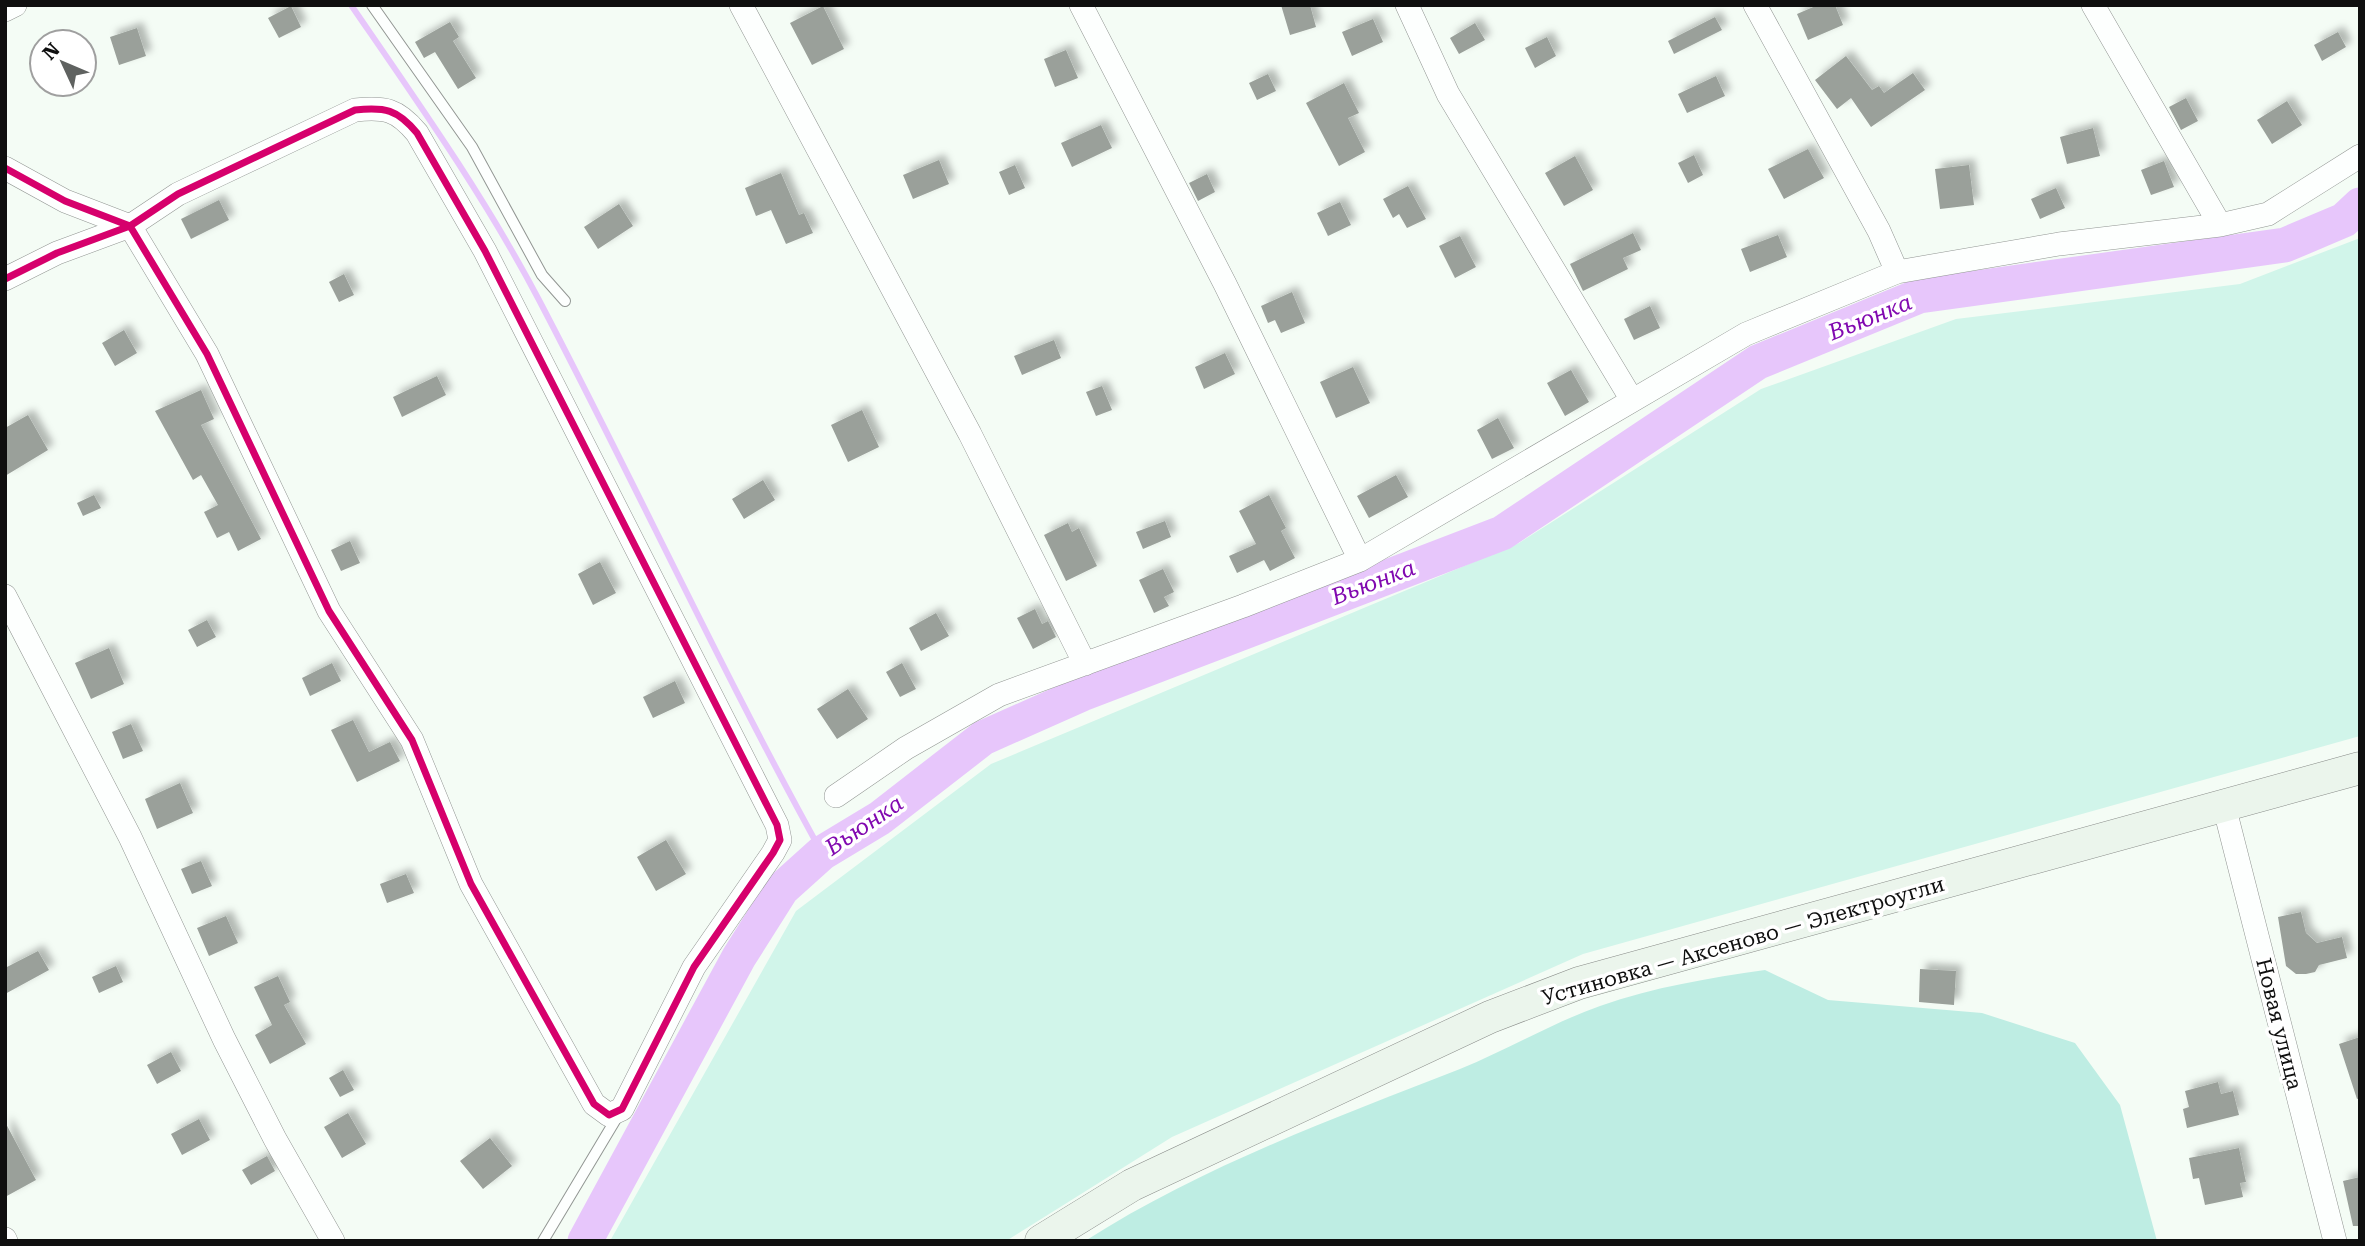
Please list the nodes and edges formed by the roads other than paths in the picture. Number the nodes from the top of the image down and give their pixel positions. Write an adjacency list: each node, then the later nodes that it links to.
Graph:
1 (372, 5): 13 (lane)
2 (741, 5): 17 (street)
3 (1081, 5): 15 (street)
4 (1407, 5): 14 (street)
5 (1755, 5): 11 (street)
6 (2092, 5): 9 (street)
7 (2360, 156): 9 (street)
8 (5, 168): 10 (street)
9 (2220, 225): 11 (street)
10 (130, 226): 12 (street); 21 (street); 21 (street)
11 (1897, 272): 14 (street)
12 (5, 279)
13 (565, 301)
14 (1632, 400): 15 (street)
15 (1360, 560): 17 (street)
16 (5, 596): 22 (street)
17 (1084, 664): 19 (street)
18 (2360, 768): 20 (main road, Устиновка — Аксеново — Электроугли)
19 (836, 796)
20 (2224, 806): 24 (main road, Устиновка — Аксеново — Электроугли); 25 (street, Новая улица)
21 (622, 1109): 23 (lane)
22 (333, 1241)
23 (543, 1241)
24 (1041, 1241)
25 (2335, 1241)

